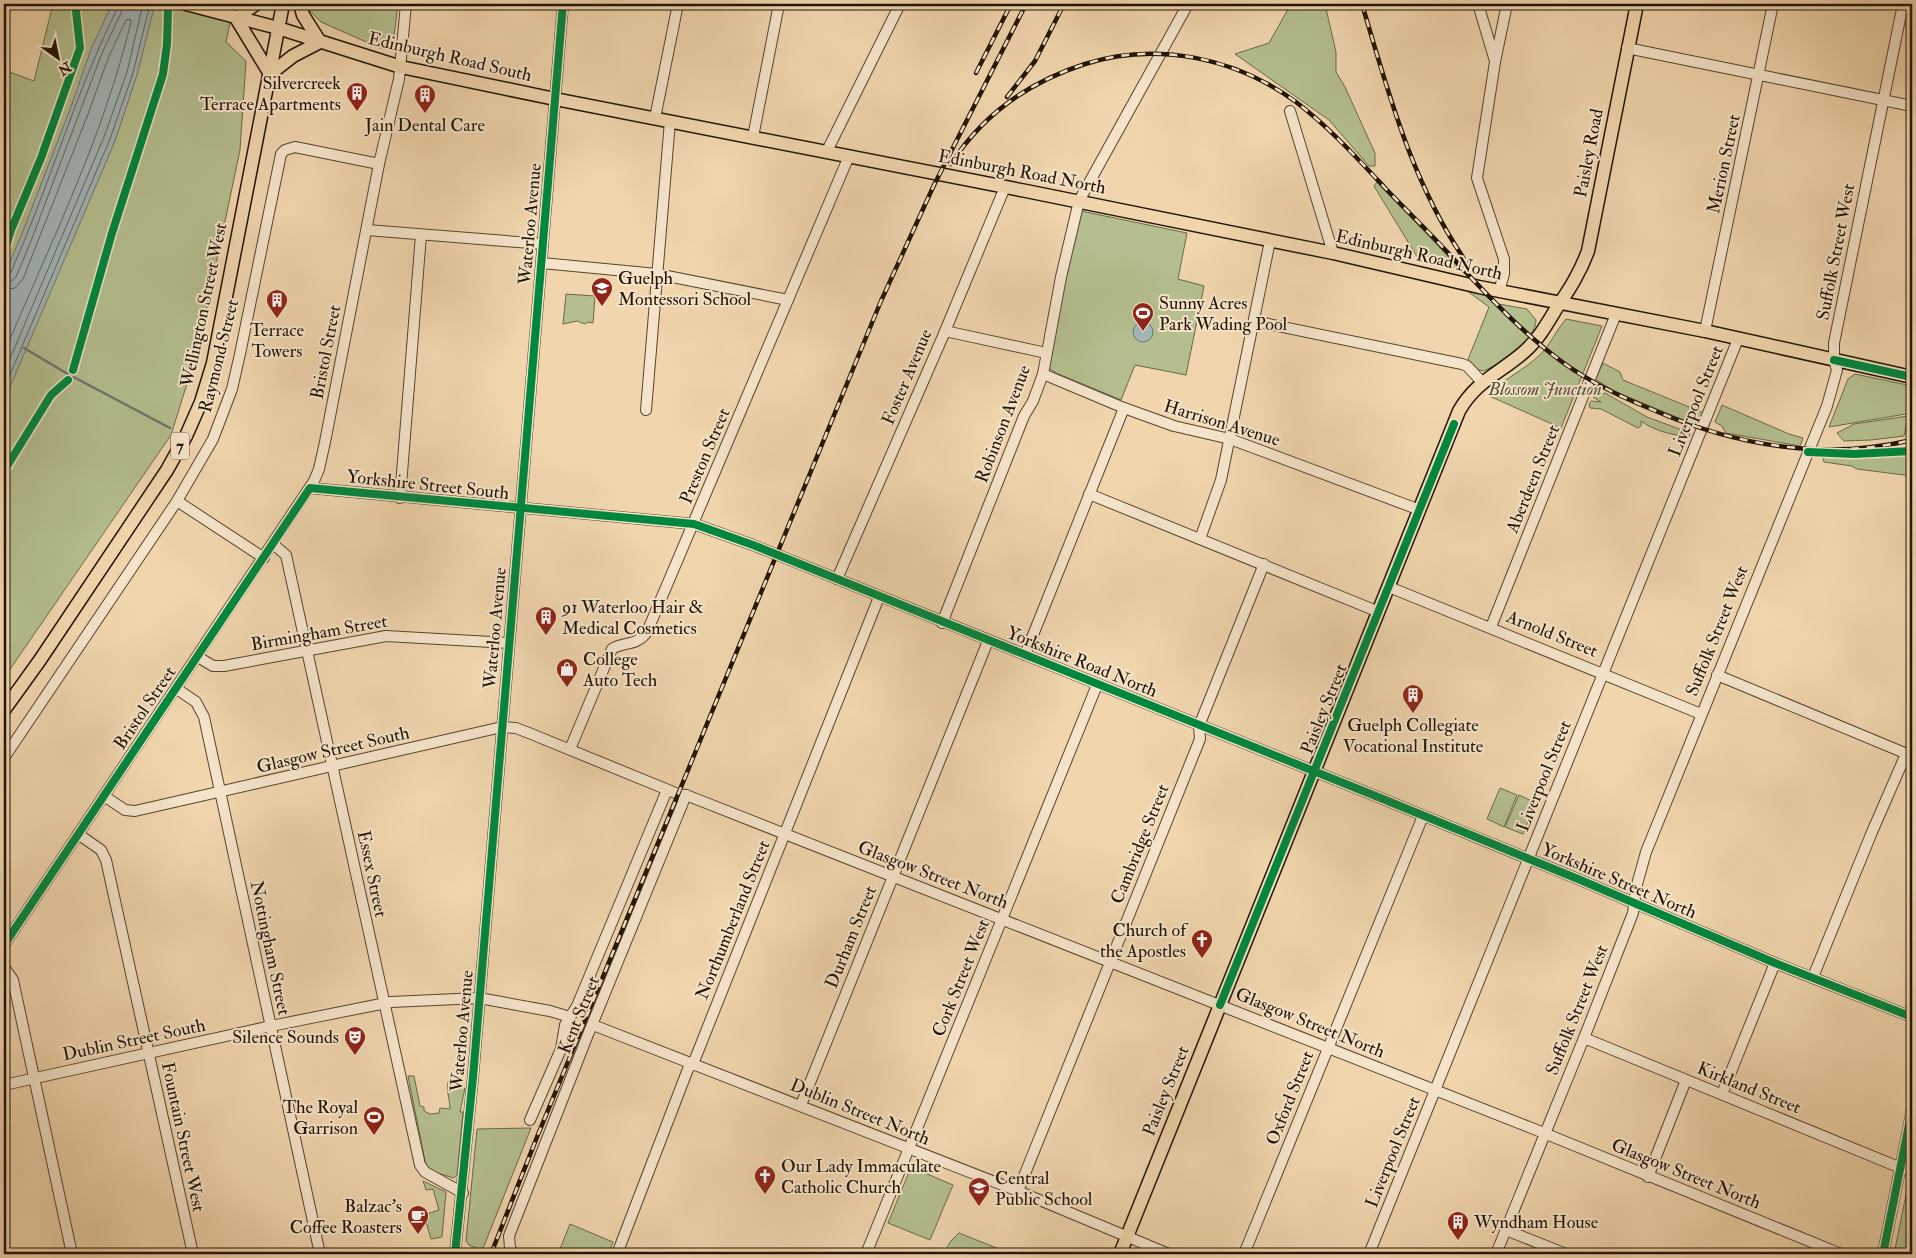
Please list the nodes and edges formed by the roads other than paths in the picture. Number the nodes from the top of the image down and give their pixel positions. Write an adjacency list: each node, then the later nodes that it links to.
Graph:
1 (186, 4): 16 (main road, Edinburgh Road South)
2 (256, 4): 16 (main road)
3 (283, 4): 17 (main road, Wellington Street West / 7)
4 (300, 4): 18 (main road)
5 (406, 4): 21 (street, Bristol Street)
6 (564, 4): 24 (street, Waterloo Avenue)
7 (678, 4): 28 (street)
8 (779, 4): 30 (street)
9 (900, 4): 31 (street)
10 (1188, 4): 36 (street, Robinson Avenue)
11 (1478, 4): 20 (street)
12 (1507, 4): 20 (street)
13 (1637, 4): 19 (main road, Paisley Road)
14 (1773, 4): 23 (street, Merion Street)
15 (1903, 4): 25 (street, Suffolk Street West)
16 (236, 18): 17 (main road, Edinburgh Road South); 22 (main road)
17 (278, 28): 18 (main road, Edinburgh Road South); 22 (main road, Wellington Street West / 7)
18 (320, 42): 21 (main road, Edinburgh Road South); 22 (main road)
19 (1627, 48): 23 (street); 46 (main road, Paisley Road)
20 (1495, 62): 44 (street)
21 (400, 67): 24 (main road, Edinburgh Road South); 33 (street, Bristol Street)
22 (270, 74): 86 (main road, Wellington Street West / 7)
23 (1759, 76): 25 (street); 50 (street, Merion Street)
24 (555, 99): 28 (main road, Edinburgh Road South); 40 (street, Waterloo Avenue)
25 (1883, 100): 26 (street); 53 (street, Suffolk Street West)
26 (1912, 106)
27 (1290, 111): 41 (street)
28 (655, 118): 29 (main road, Edinburgh Road South)
29 (670, 121): 30 (main road, Edinburgh Road South); 43 (street)
30 (753, 137): 31 (main road, Edinburgh Road South)
31 (826, 151): 32 (main road, Edinburgh Road South)
32 (849, 156): 34 (main road, Edinburgh Road South); 45 (street, Preston Street)
33 (379, 164): 37 (street, Bristol Street); 63 (street, Raymond Street)
34 (916, 170): 35 (main road, Edinburgh Road North)
35 (1005, 186): 36 (main road, Edinburgh Road North); 49 (street, Foster Avenue)
36 (1079, 201): 39 (main road, Edinburgh Road North); 52 (street, Robinson Avenue)
37 (367, 230): 38 (street); 60 (street, Bristol Street)
38 (421, 235): 40 (street); 62 (street)
39 (1270, 241): 41 (main road, Edinburgh Road North); 48 (street)
40 (543, 244): 42 (street, Waterloo Avenue)
41 (1333, 253): 44 (main road, Edinburgh Road North)
42 (542, 263): 43 (street); 64 (street, Waterloo Avenue)
43 (657, 274): 45 (street); 58 (street)
44 (1499, 291): 46 (main road, Edinburgh Road North)
45 (788, 300): 66 (street, Preston Street)
46 (1560, 303): 47 (main road, Edinburgh Road North); 56 (main road, Paisley Street)
47 (1616, 314): 50 (main road, Edinburgh Road North); 76 (street, Aberdeen Street)
48 (1254, 321): 56 (street); 59 (street)
49 (945, 331): 52 (street); 71 (street, Foster Avenue)
50 (1705, 331): 51 (main road, Edinburgh Road North)
51 (1738, 339): 53 (main road, Edinburgh Road North); 82 (street, Liverpool Street)
52 (1046, 353): 54 (street, Robinson Avenue)
53 (1834, 360): 55 (main road, Edinburgh Road North); 83 (street, Suffolk Street West)
54 (1043, 374): 57 (street, Harrison Avenue); 75 (street, Robinson Avenue)
55 (1912, 377)
56 (1482, 382): 65 (main road, Paisley Street)
57 (1124, 408): 59 (street, Harrison Avenue); 61 (street)
58 (646, 410)
59 (1230, 439): 65 (street, Harrison Avenue); 67 (street)
60 (310, 488): 62 (street, Yorkshire Street South); 68 (street, Bristol Street)
61 (1089, 494): 67 (street); 80 (street)
62 (400, 498): 64 (street, Yorkshire Street South)
63 (177, 501): 69 (street); 92 (street, Raymond Street)
64 (520, 509): 66 (street, Yorkshire Street South); 78 (street, Waterloo Avenue)
65 (1420, 510): 72 (main road, Paisley Street)
66 (694, 524): 71 (street, Yorkshire Street South); 90 (street, Preston Street)
67 (1200, 539): 70 (street)
68 (273, 544): 69 (street, Bristol Street); 79 (street, Essex Street)
69 (264, 558): 81 (street, Bristol Street)
70 (1264, 564): 74 (street); 88 (street, Cambridge Street)
71 (837, 579): 73 (street, Yorkshire Road North)
72 (1389, 586): 74 (main road, Paisley Street); 76 (street, Arnold Street)
73 (879, 597): 75 (street, Yorkshire Road North); 101 (street, Northumberland Street)
74 (1379, 612): 94 (main road, Paisley Street)
75 (942, 622): 77 (street, Yorkshire Road North)
76 (1491, 627): 82 (street, Arnold Street)
77 (988, 641): 80 (street, Yorkshire Road North); 103 (street, Durham Street)
78 (509, 643): 79 (street, Birmingham Street); 89 (street, Waterloo Avenue)
79 (306, 651): 81 (street, Birmingham Street); 93 (street, Essex Street)
80 (1025, 655): 84 (street, Yorkshire Road North)
81 (198, 657): 85 (street, Bristol Street)
82 (1604, 674): 87 (street, Arnold Street); 102 (street, Liverpool Street)
83 (1717, 676): 87 (street, Suffolk Street West); 91 (street)
84 (1096, 685): 88 (street, Yorkshire Road North); 105 (street, Cork Street West)
85 (176, 689): 96 (street, Nottingham Street); 97 (street, Bristol Street)
86 (4, 710)
87 (1701, 714): 104 (street, Suffolk Street West)
88 (1200, 726): 94 (street, Yorkshire Road North); 107 (street, Cambridge Street)
89 (502, 728): 90 (street, Glasgow Street South); 93 (street, Glasgow Street South); 111 (street, Waterloo Avenue)
90 (570, 749): 95 (street, Glasgow Street North)
91 (1909, 755): 110 (street)
92 (4, 758)
93 (332, 768): 96 (street, Glasgow Street South); 112 (street, Essex Street)
94 (1315, 772): 99 (street, Yorkshire Street North); 113 (main road, Paisley Street)
95 (667, 790): 98 (street, Glasgow Street North); 114 (street, Kent Street)
96 (220, 792): 97 (street, Glasgow Street South); 117 (street, Nottingham Street)
97 (104, 796): 100 (street, Bristol Street)
98 (686, 796): 101 (street, Glasgow Street North); 116 (street, Kent Street)
99 (1423, 816): 102 (street, Yorkshire Street North); 119 (street, Oxford Street)
100 (78, 834): 106 (street, Bristol Street); 120 (street, Fountain Street West)
101 (784, 834): 103 (street, Glasgow Street North); 121 (street, Northumberland Street)
102 (1528, 859): 104 (street, Yorkshire Street North); 125 (street, Liverpool Street)
103 (892, 876): 105 (street, Glasgow Street North); 127 (street, Durham Street)
104 (1634, 903): 108 (street, Yorkshire Street North); 118 (street, Suffolk Street West)
105 (1002, 919): 107 (street, Glasgow Street North); 131 (street, Cork Street West)
106 (4, 945)
107 (1110, 962): 113 (street, Glasgow Street North); 135 (street, Cambridge Street)
108 (1775, 963): 110 (street, Yorkshire Street North); 126 (street)
109 (4, 967): 122 (street)
110 (1813, 977): 115 (street, Yorkshire Street North)
111 (479, 998): 112 (street, Dublin Street South); 114 (street); 136 (street, Waterloo Avenue)
112 (384, 1003): 117 (street, Dublin Street South); 136 (street, Essex Street)
113 (1220, 1005): 119 (street, Glasgow Street North); 138 (main road, Paisley Street)
114 (570, 1017): 129 (street, Kent Street)
115 (1912, 1017)
116 (593, 1024): 121 (street, Dublin Street North); 139 (street, Kent Street)
117 (271, 1026): 120 (street, Dublin Street South); 142 (street, Nottingham Street)
118 (1584, 1038): 123 (street, Kirkland Street); 130 (street, Suffolk Street West)
119 (1328, 1048): 125 (street, Glasgow Street North); 148 (street, Oxford Street)
120 (148, 1054): 122 (street, Dublin Street South); 141 (street, Fountain Street West)
121 (693, 1064): 127 (street, Dublin Street North); 144 (street, Northumberland Street)
122 (34, 1079): 124 (street, Dublin Street South); 140 (street)
123 (1686, 1080): 126 (street, Kirkland Street); 134 (street)
124 (4, 1085)
125 (1435, 1090): 130 (street, Glasgow Street North); 149 (street, Liverpool Street)
126 (1722, 1094): 132 (street, Kirkland Street)
127 (801, 1105): 131 (street, Dublin Street North)
128 (1912, 1110): 132 (street)
129 (530, 1120)
130 (1544, 1134): 134 (street, Glasgow Street North); 137 (street, Suffolk Street West)
131 (909, 1149): 135 (street, Dublin Street North); 145 (street, Cork Street West)
132 (1901, 1168): 133 (street, Kirkland Street); 153 (street)
133 (1912, 1170)
134 (1648, 1177): 152 (street, Glasgow Street North)
135 (1018, 1191): 138 (street, Dublin Street North)
136 (463, 1193): 143 (street, Waterloo Avenue)
137 (1506, 1230): 150 (street, Suffolk Street West); 151 (street)
138 (1127, 1237): 146 (main road, Paisley Street); 147 (street, Dublin Street North)
139 (512, 1251)
140 (72, 1254)
141 (193, 1254)
142 (320, 1254)
143 (455, 1254)
144 (617, 1254)
145 (866, 1254)
146 (1120, 1254)
147 (1169, 1254)
148 (1244, 1254)
149 (1370, 1254)
150 (1496, 1254)
151 (1566, 1254)
152 (1841, 1254)
153 (1883, 1254)

